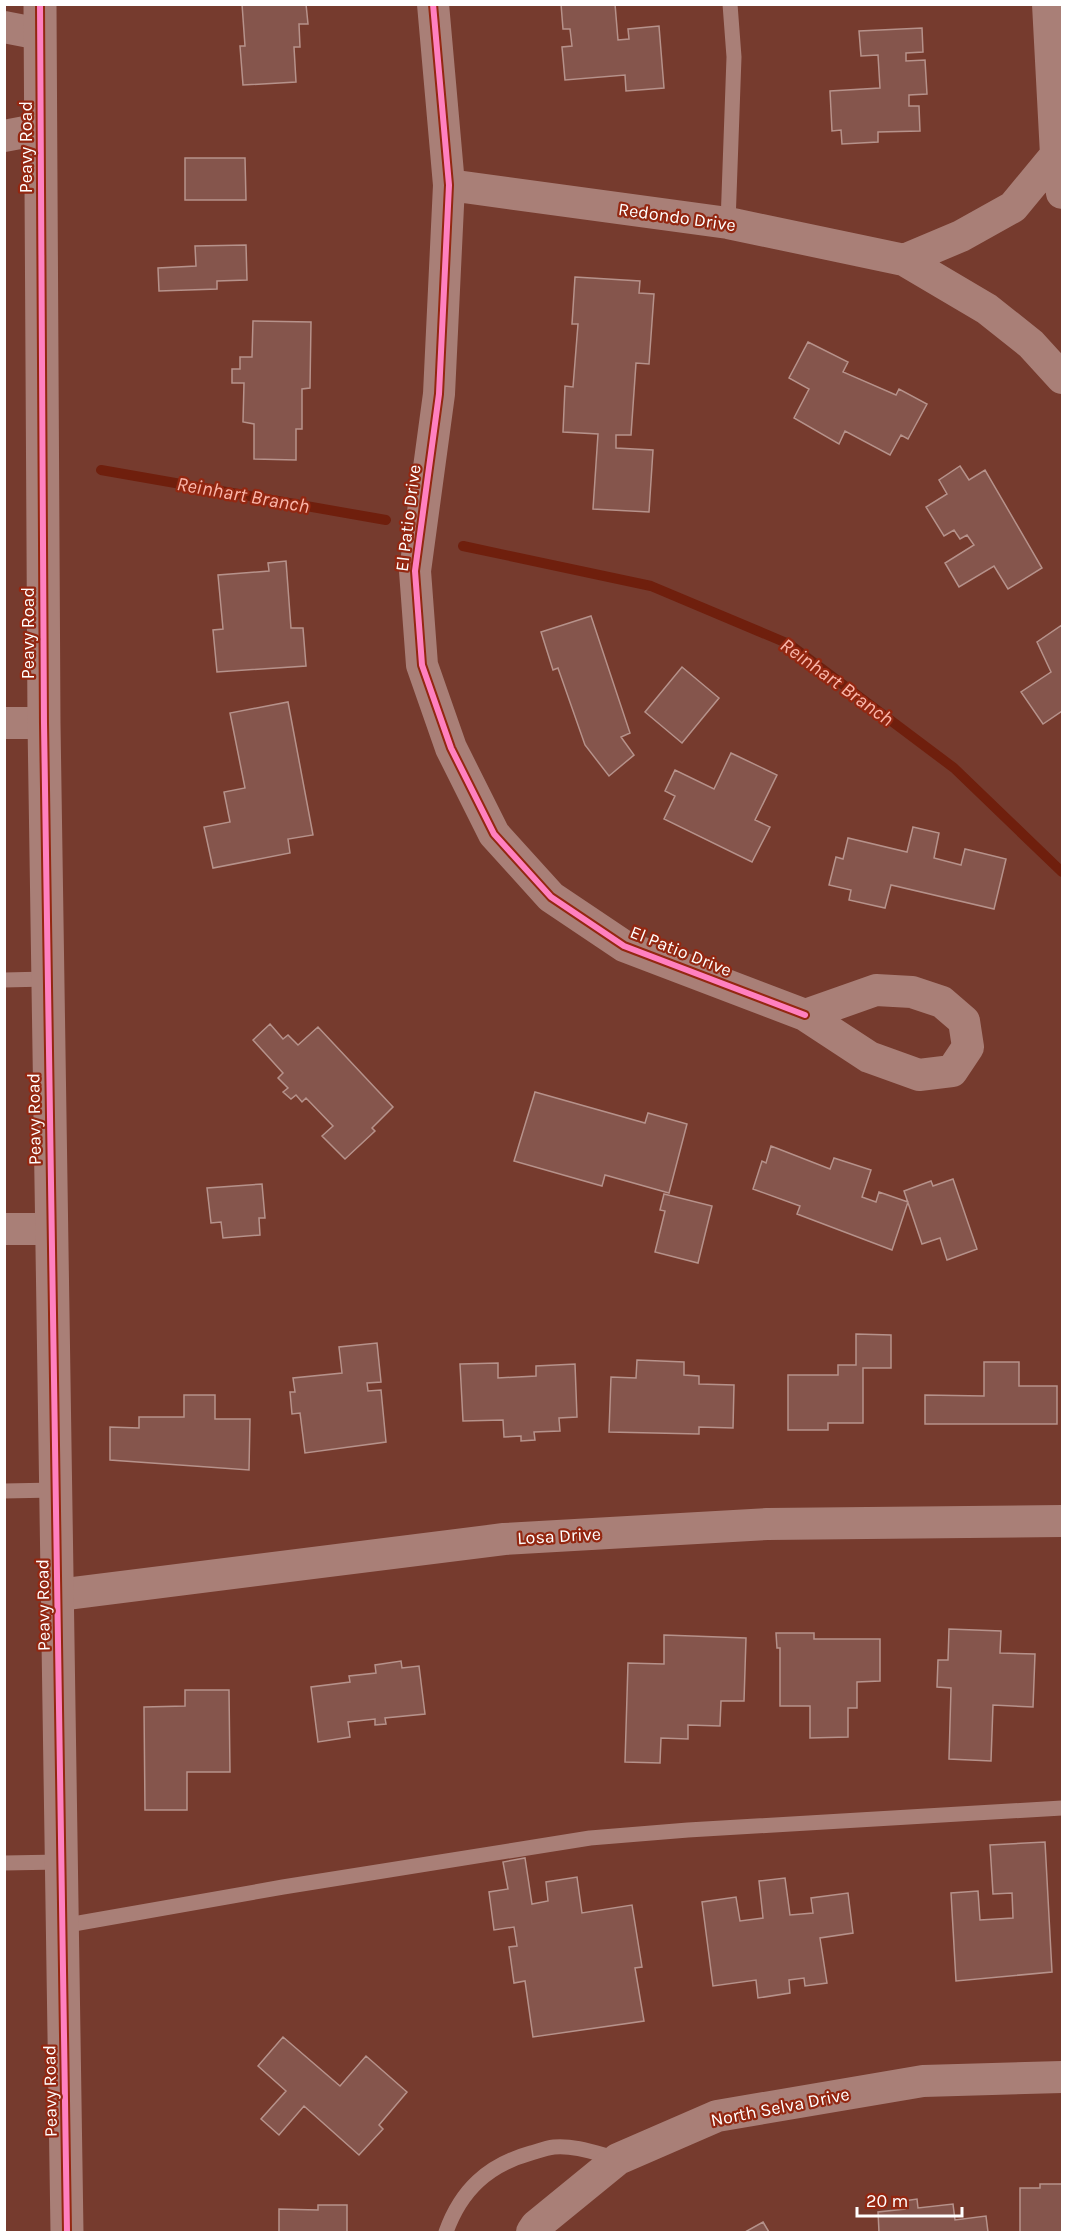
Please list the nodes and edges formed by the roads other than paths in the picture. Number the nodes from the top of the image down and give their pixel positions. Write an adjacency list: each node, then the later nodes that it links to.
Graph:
1 (433, 4): 9 (street, El Patio Drive)
2 (730, 4): 11 (lane)
3 (1048, 4): 8 (street)
4 (40, 19): 5 (street); 6 (street, Peavy Road)
5 (4, 27)
6 (41, 129): 7 (street); 15 (street, Peavy Road)
7 (4, 136)
8 (1056, 155): 10 (street); 12 (street)
9 (449, 185): 11 (street, Redondo Drive); 18 (street, El Patio Drive)
10 (1062, 193)
11 (728, 224): 12 (street, Redondo Drive)
12 (904, 261): 13 (street, Redondo Drive)
13 (1062, 378)
14 (4, 723): 15 (street)
15 (44, 723): 16 (street, Peavy Road)
16 (47, 979): 17 (lane); 20 (street, Peavy Road)
17 (4, 980)
18 (805, 1015)
19 (4, 1229): 20 (street)
20 (51, 1229): 21 (street, Peavy Road)
21 (55, 1490): 22 (lane); 24 (street, Peavy Road)
22 (4, 1491)
23 (1062, 1521): 24 (street, Losa Drive)
24 (58, 1595): 26 (street, Peavy Road)
25 (1062, 1808): 28 (lane)
26 (60, 1862): 27 (lane); 28 (street, Peavy Road)
27 (4, 1863)
28 (63, 1926): 31 (street, Peavy Road)
29 (1062, 2077): 30 (street, North Selva Drive)
30 (618, 2159): 32 (lane); 33 (street, North Selva Drive)
31 (67, 2232)
32 (446, 2232)
33 (532, 2232)

